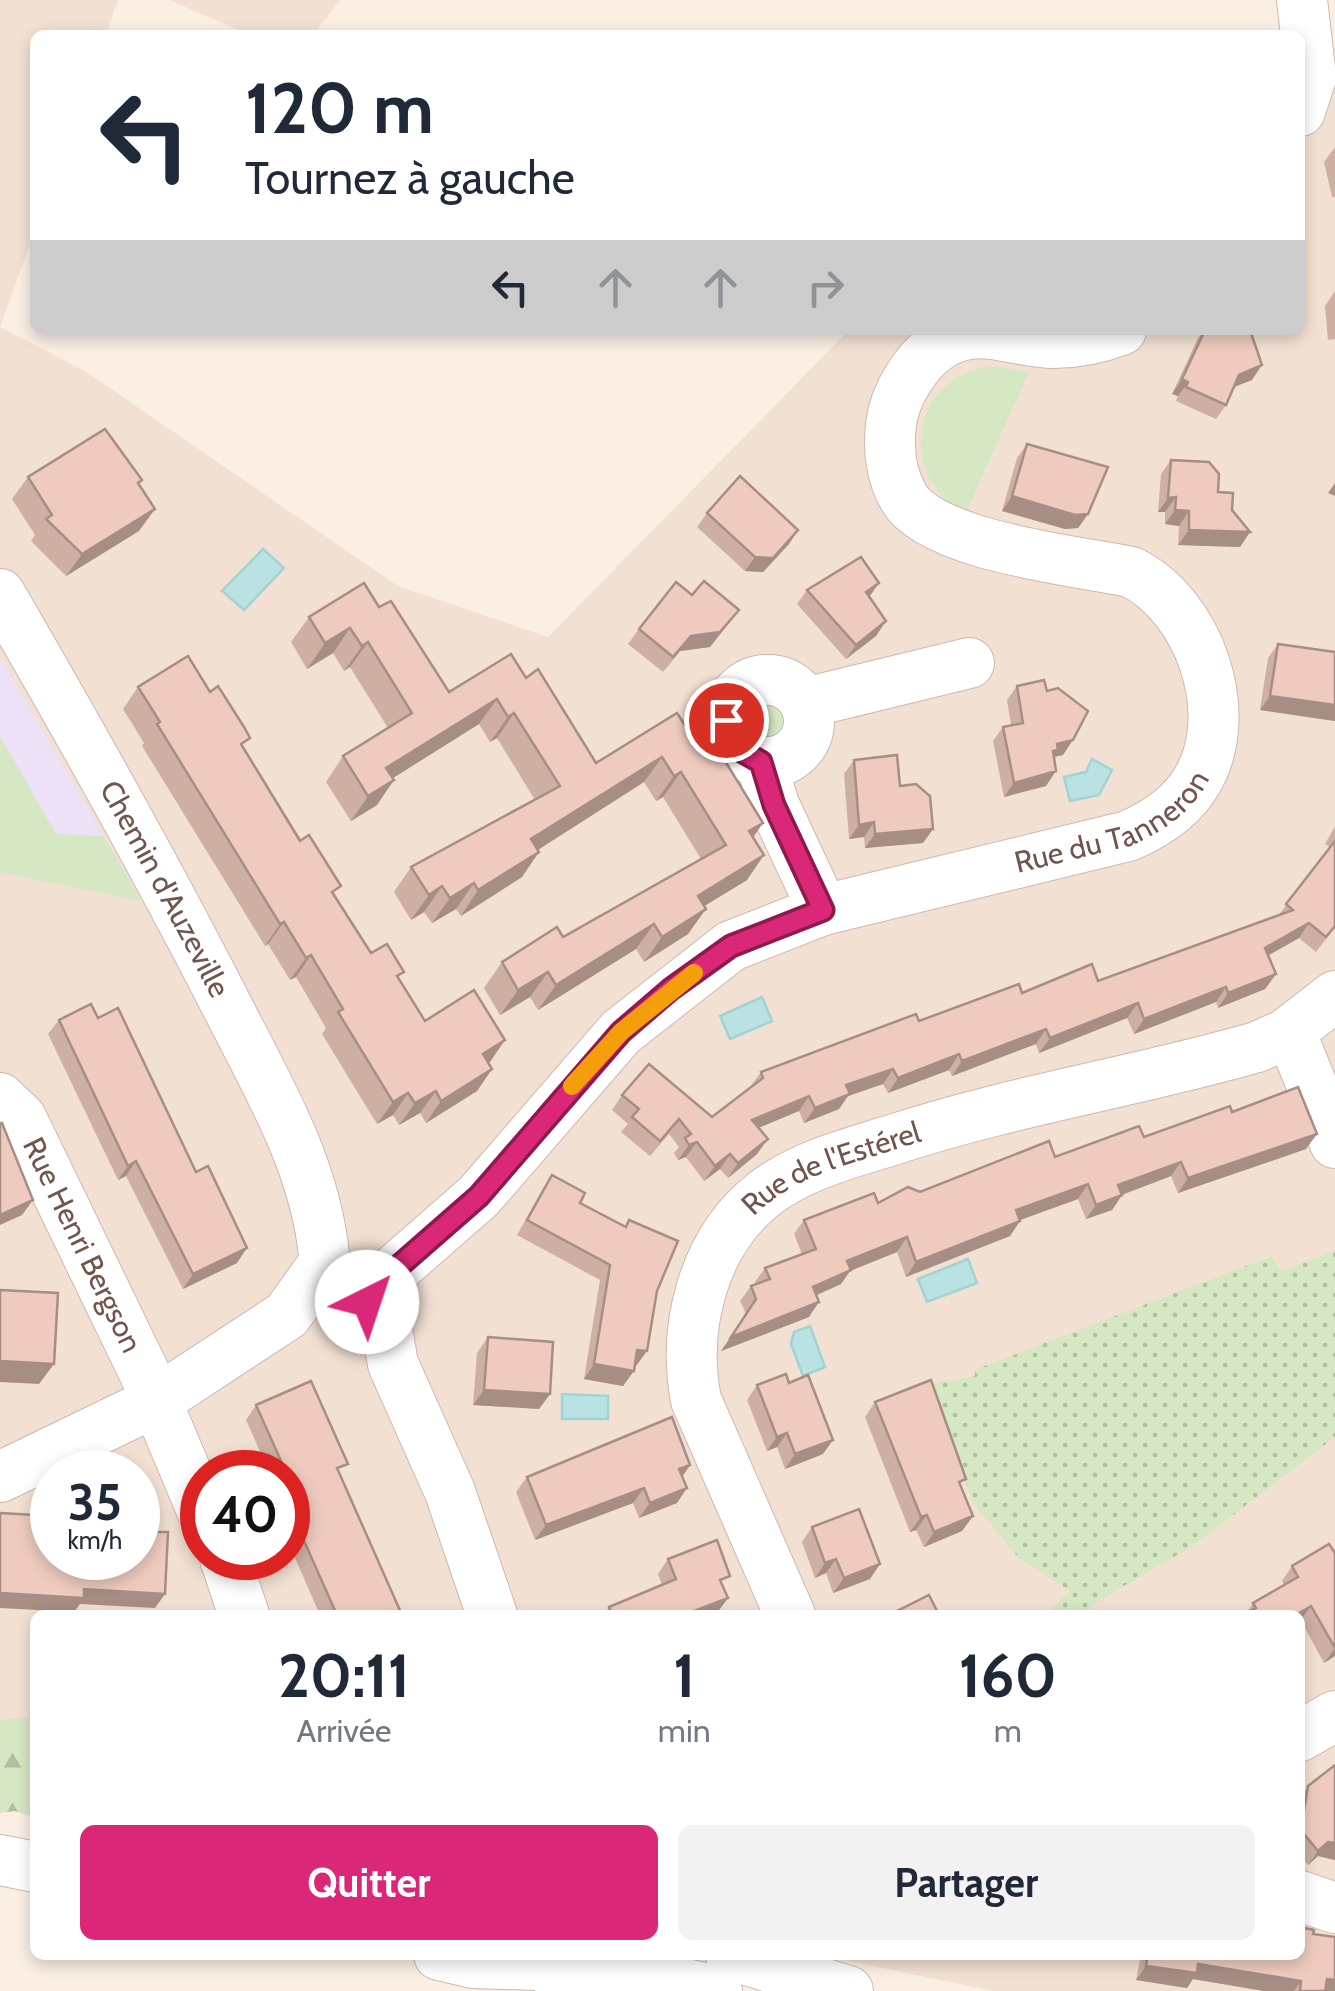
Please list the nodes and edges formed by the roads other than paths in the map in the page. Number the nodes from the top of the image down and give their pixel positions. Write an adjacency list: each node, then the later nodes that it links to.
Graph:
1 (1302, 0): 2 (street)
2 (1305, 95)
3 (967, 335): 10 (street, Rue du Tanneron)
4 (997, 335): 5 (street, Rue du Tanneron)
5 (1096, 335)
6 (0, 594): 15 (street, Chemin d'Auzeville)
7 (969, 663): 8 (street)
8 (805, 703): 9 (street); 9 (street)
9 (761, 762): 10 (street)
10 (823, 910): 15 (street, Rue du Tanneron)
11 (1335, 996): 12 (street, Rue de l'Estérel)
12 (1290, 1031): 14 (street); 22 (street, Rue de l'Estérel)
13 (0, 1098): 16 (street, Rue Henri Bergson)
14 (1335, 1144)
15 (351, 1274): 16 (street, Rue du Tanneron); 21 (street, Chemin d'Auzeville)
16 (154, 1402): 17 (street, Rue Henri Bergson); 18 (street)
17 (180, 1460)
18 (0, 1477)
19 (232, 1580): 20 (street)
20 (242, 1610)
21 (490, 1610)
22 (788, 1610)
23 (1335, 1716): 24 (street)
24 (1305, 1733)
25 (0, 1860): 26 (street)
26 (30, 1866)
27 (1305, 1898): 28 (street)
28 (1335, 1908)
29 (460, 1960): 30 (street)
30 (533, 1960): 32 (street)
31 (747, 1960): 34 (street)
32 (634, 1963): 33 (street)
33 (717, 1991)
34 (848, 1991)

